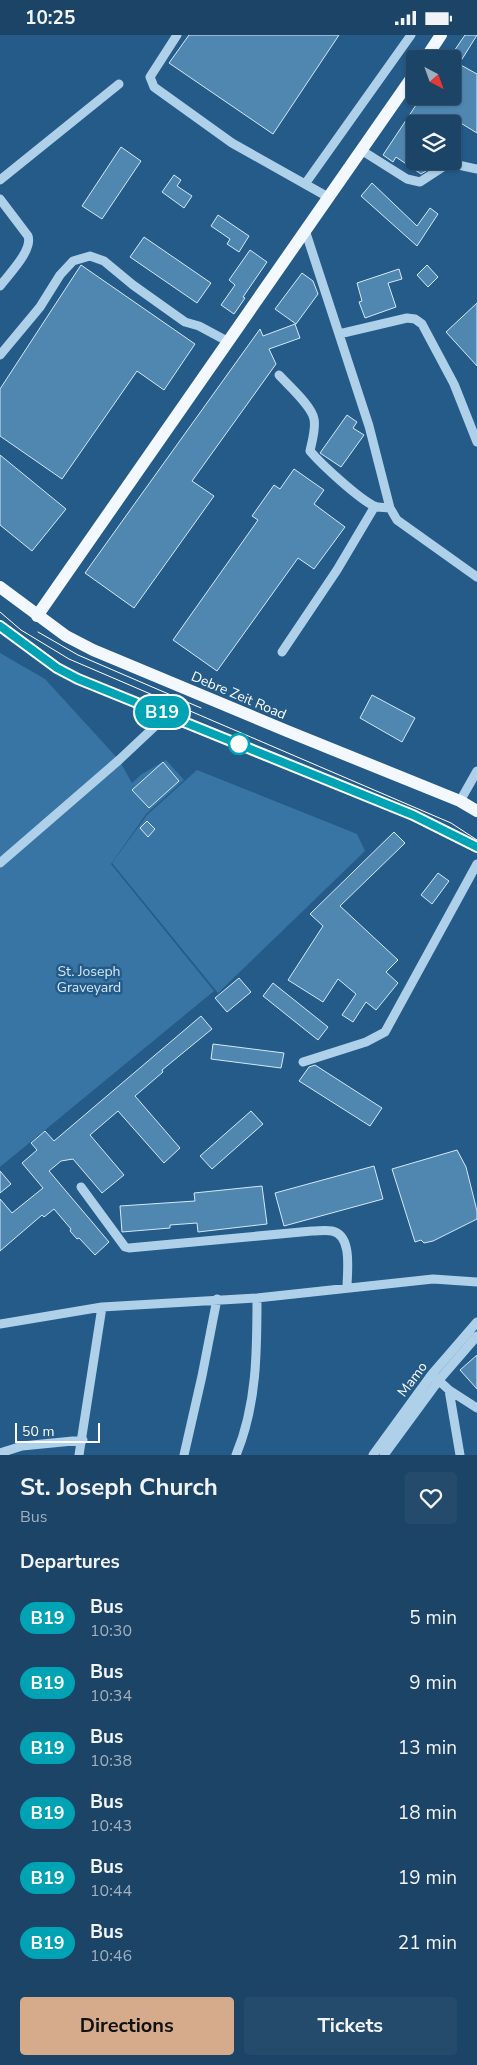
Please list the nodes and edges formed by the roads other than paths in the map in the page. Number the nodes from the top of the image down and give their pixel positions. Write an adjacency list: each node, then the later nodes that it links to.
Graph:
1 (177, 35): 10 (street)
2 (411, 35): 10 (street)
3 (441, 35): 4 (main road)
4 (431, 50)
5 (119, 83): 9 (street)
6 (406, 86): 7 (main road)
7 (361, 150): 8 (street); 11 (main road)
8 (477, 169)
9 (0, 180)
10 (305, 184): 11 (street)
11 (328, 197): 13 (main road)
12 (0, 199): 14 (street)
13 (306, 230): 15 (street); 16 (main road)
14 (0, 286)
15 (339, 334): 19 (street); 21 (street)
16 (228, 341): 17 (street); 24 (main road)
17 (0, 355)
18 (279, 375): 20 (street)
19 (477, 442)
20 (375, 506): 21 (street); 26 (street)
21 (390, 508): 22 (street)
22 (477, 577)
23 (0, 587): 24 (main road, Debre Zeit Road)
24 (37, 616): 29 (main road, Debre Zeit Road)
25 (0, 626): 27 (main road)
26 (282, 652)
27 (168, 714): 31 (main road); 32 (street)
28 (477, 771): 29 (street)
29 (460, 801): 30 (main road, Debre Zeit Road)
30 (477, 811)
31 (477, 847)
32 (0, 863)
33 (477, 864): 34 (street)
34 (304, 1062)
35 (81, 1187): 37 (street)
36 (477, 1282): 37 (street)
37 (346, 1288): 38 (street)
38 (257, 1297): 39 (street); 51 (street)
39 (217, 1299): 40 (street); 50 (street)
40 (102, 1307): 42 (street); 47 (street)
41 (477, 1322): 44 (street, Mamo)
42 (0, 1324)
43 (477, 1335): 44 (street)
44 (436, 1377): 45 (street); 52 (street, Mamo); 53 (street)
45 (449, 1390): 46 (street); 54 (street)
46 (477, 1408)
47 (83, 1440): 48 (street); 49 (street)
48 (0, 1453)
49 (79, 1455)
50 (184, 1455)
51 (236, 1455)
52 (373, 1455)
53 (384, 1455)
54 (460, 1455)

